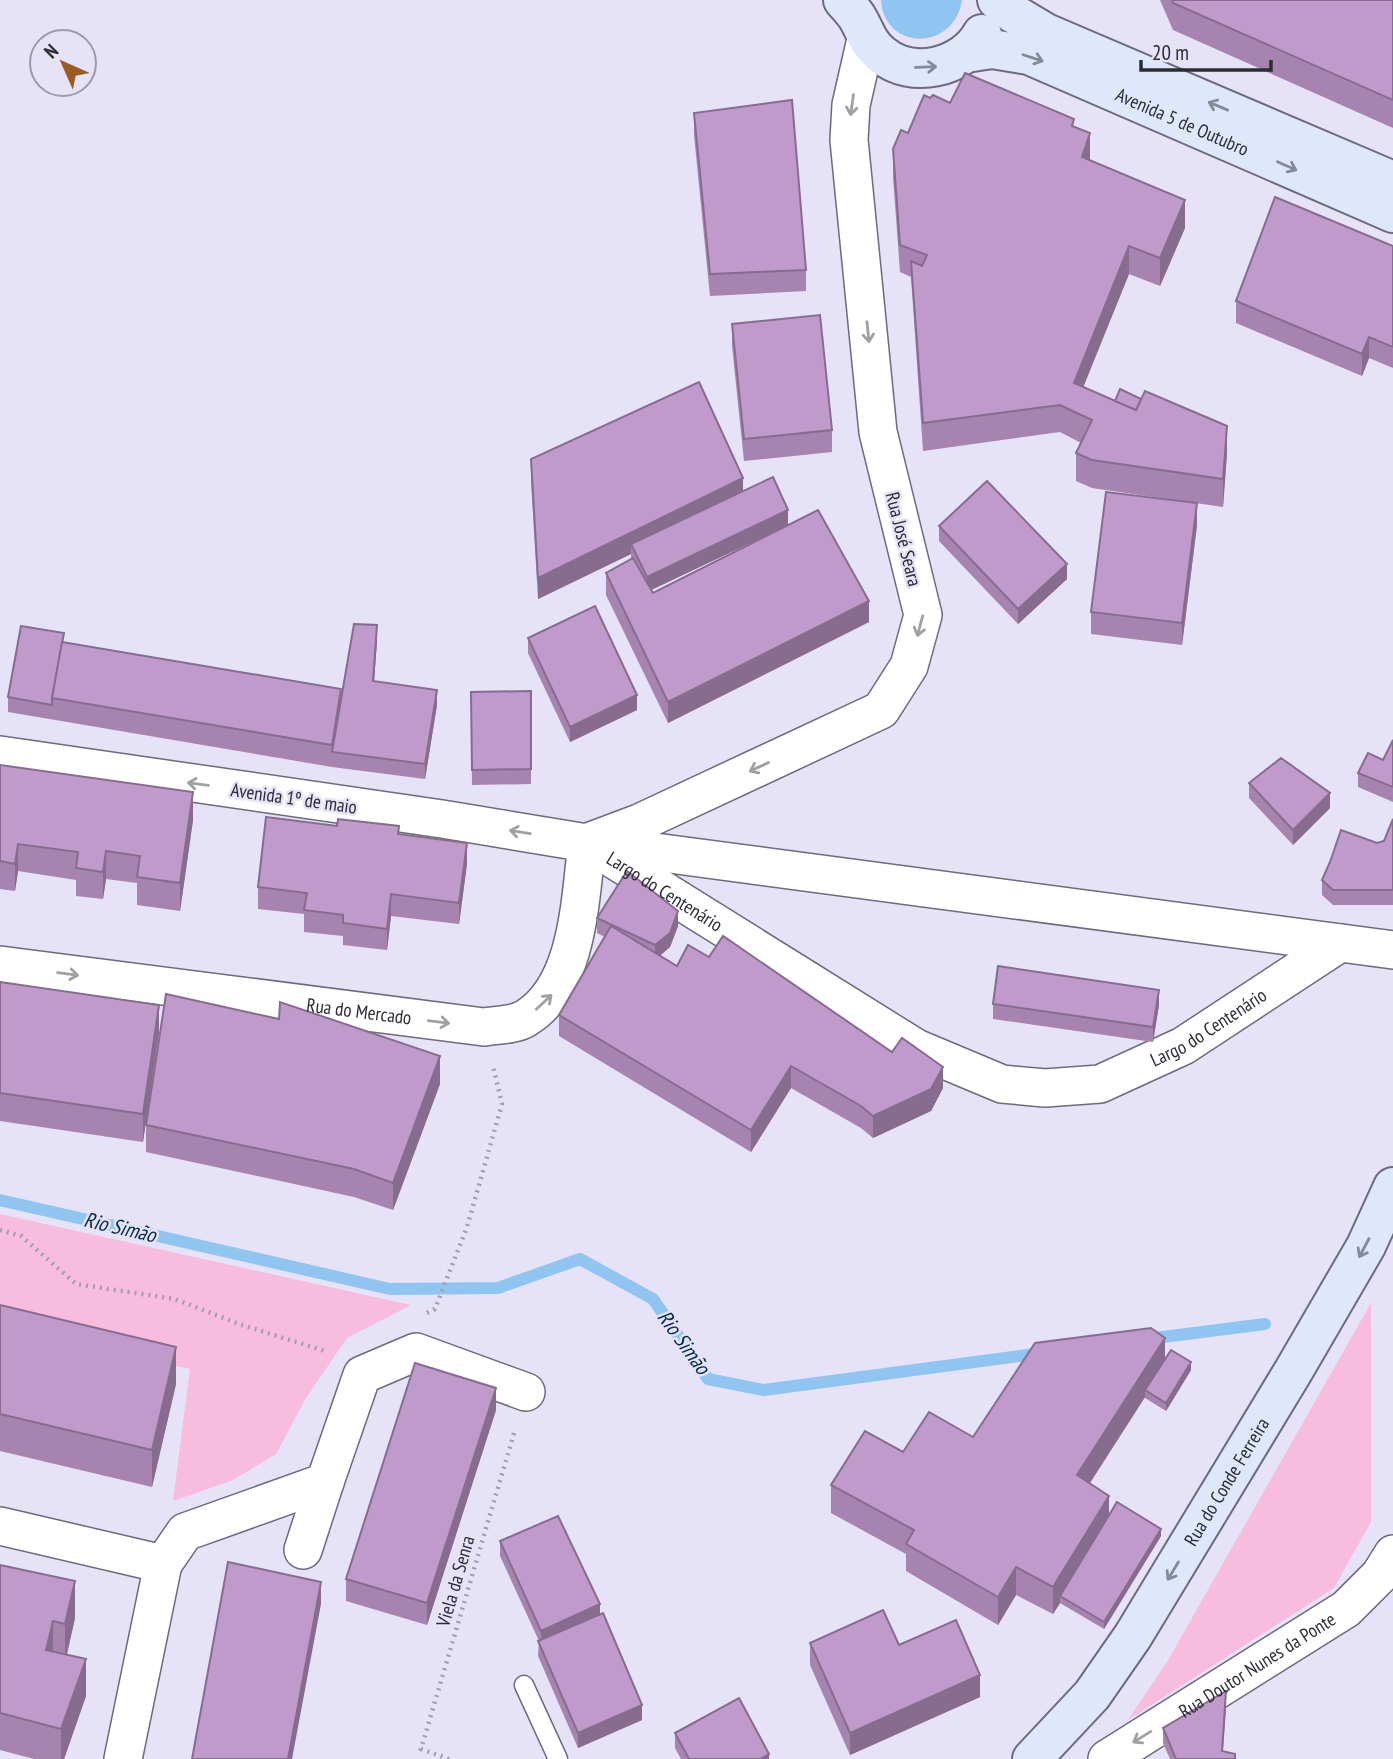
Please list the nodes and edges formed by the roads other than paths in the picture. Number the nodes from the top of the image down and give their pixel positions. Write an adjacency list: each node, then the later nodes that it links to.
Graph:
1 (991, 0): 4 (main road)
2 (997, 0): 5 (main road, Avenida 5 de Outubro, one-way to 2)
3 (856, 14): 4 (main road, Avenida 5 de Outubro, one-way to 4); 8 (street, Rua José Seara, one-way to 8)
4 (966, 53): 6 (main road, Avenida 5 de Outubro, one-way to 6)
5 (1393, 181)
6 (1393, 213)
7 (0, 755): 8 (street, Avenida 1º de maio, one-way to 7)
8 (587, 843): 9 (street, Largo do Centenário); 9 (street, Largo do Centenário); 11 (street, Rua do Mercado, one-way to 8)
9 (1340, 943): 10 (street, Largo do Centenário)
10 (1393, 950)
11 (0, 965)
12 (1393, 1187): 22 (main road, Rua do Conde Ferreira, one-way to 22)
13 (526, 1392): 14 (street)
14 (325, 1482): 16 (street); 17 (street)
15 (0, 1526): 17 (street)
16 (303, 1550)
17 (163, 1564): 20 (street)
18 (1389, 1576): 23 (street, Rua Doutor Nunes da Ponte, one-way to 23)
19 (524, 1685): 21 (lane)
20 (123, 1759)
21 (558, 1759)
22 (1032, 1759)
23 (1107, 1759)

